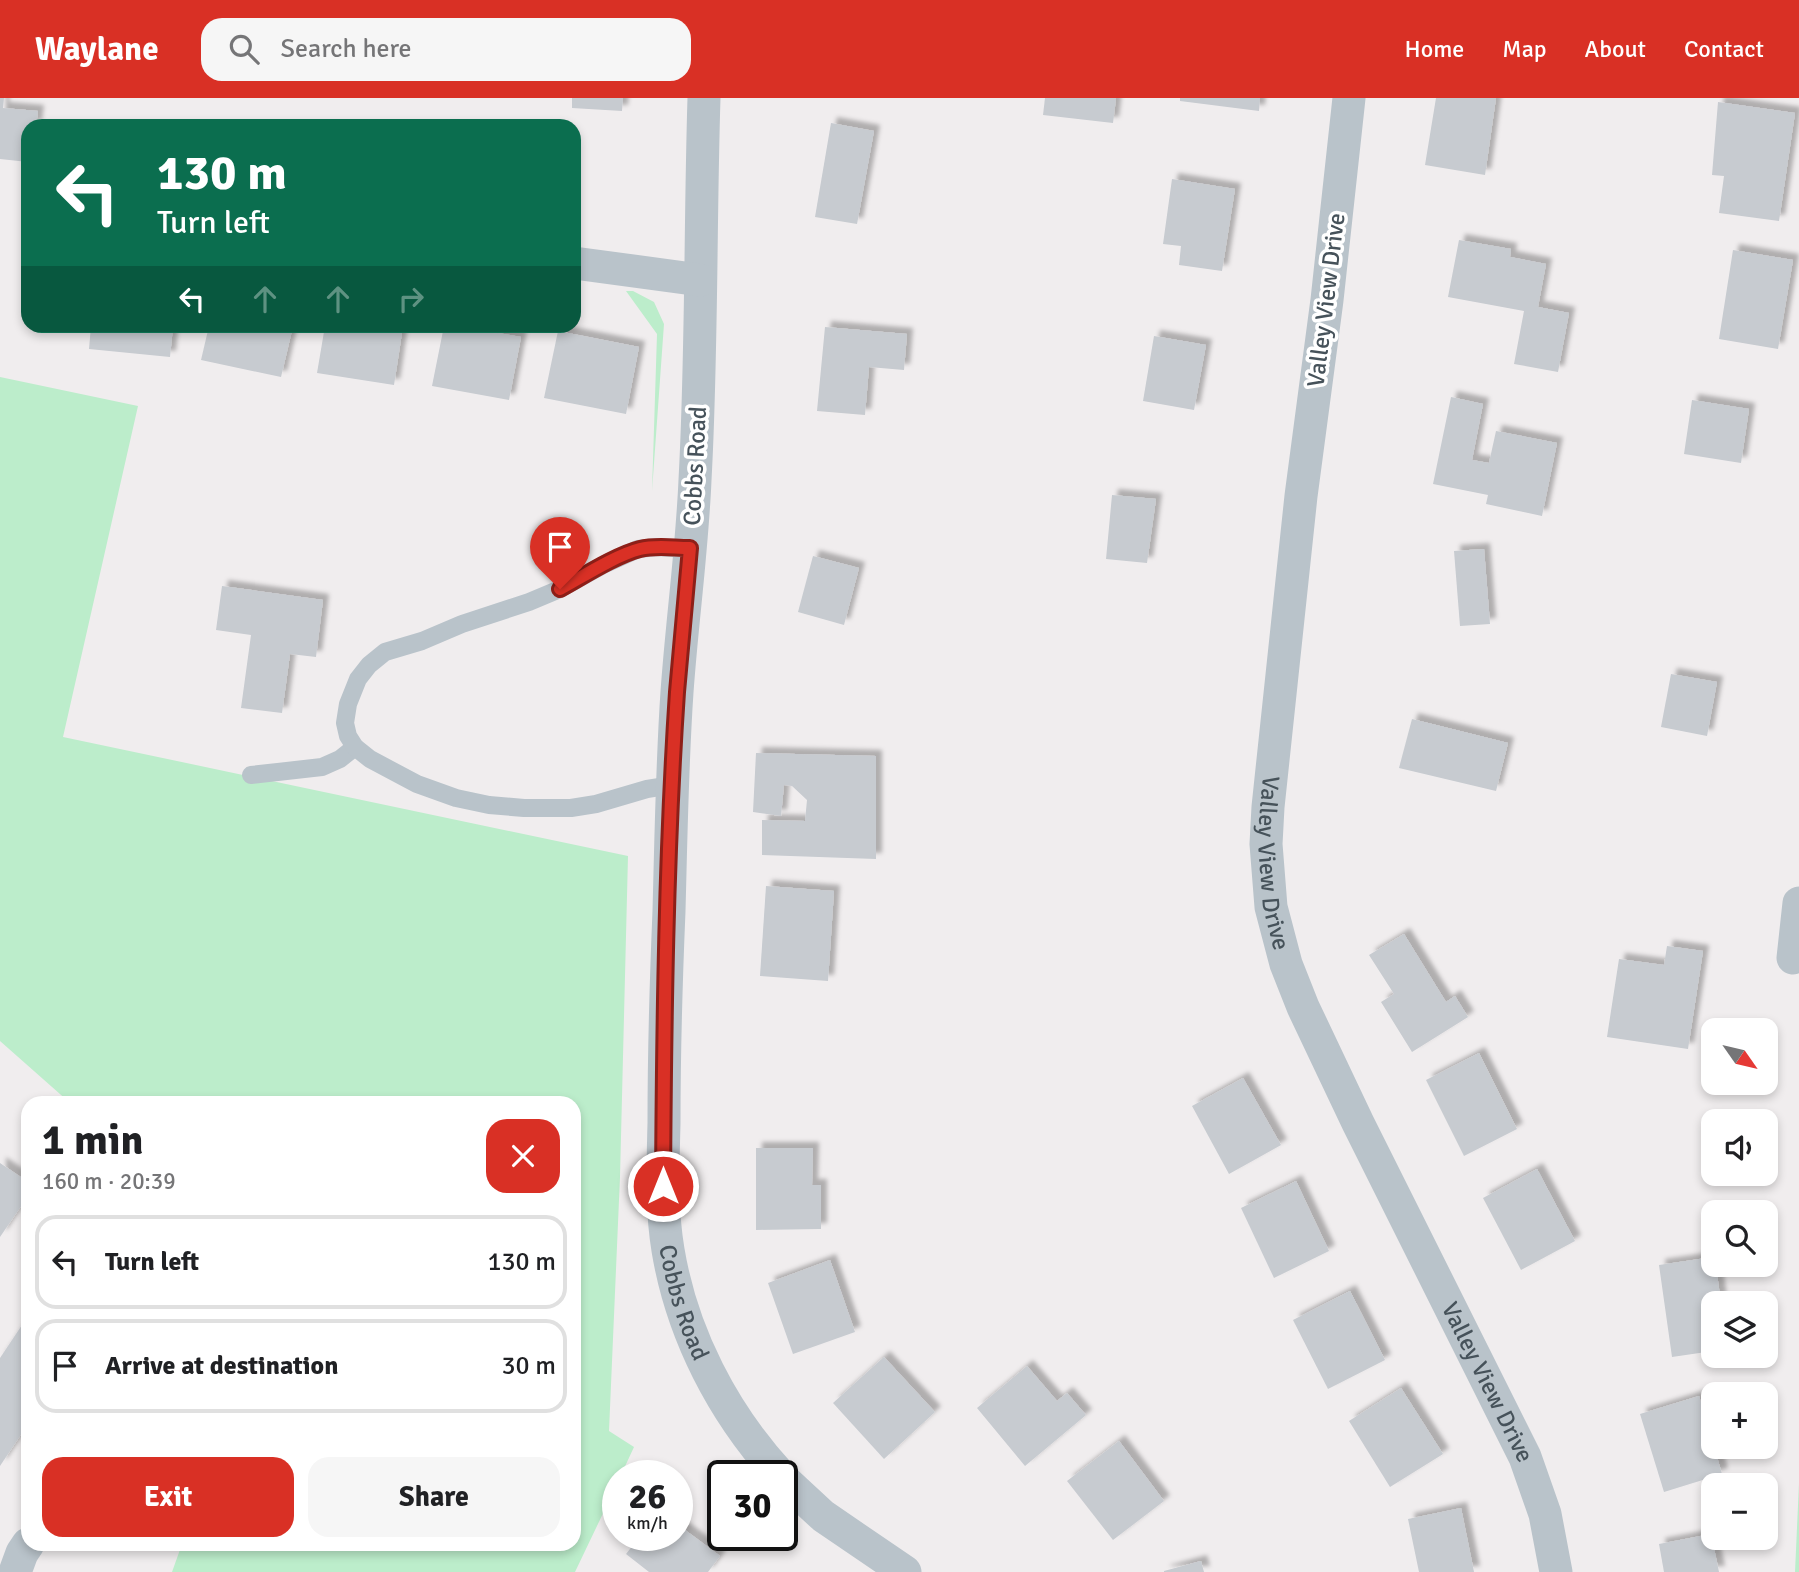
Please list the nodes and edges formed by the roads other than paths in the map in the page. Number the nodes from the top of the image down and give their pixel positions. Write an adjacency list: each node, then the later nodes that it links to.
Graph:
1 (704, 98): 4 (street, Cobbs Road)
2 (1349, 98): 16 (street, Valley View Drive)
3 (581, 264): 4 (street)
4 (700, 280): 5 (street, Cobbs Road)
5 (690, 548): 6 (lane); 8 (street, Cobbs Road)
6 (355, 747): 7 (lane); 8 (lane)
7 (251, 775)
8 (672, 785): 11 (street, Cobbs Road)
9 (1799, 903): 10 (street)
10 (1793, 958)
11 (765, 1460)
12 (798, 1493): 15 (street, Cobbs Road)
13 (23, 1551): 14 (street)
14 (15, 1572)
15 (905, 1572)
16 (1556, 1572)

